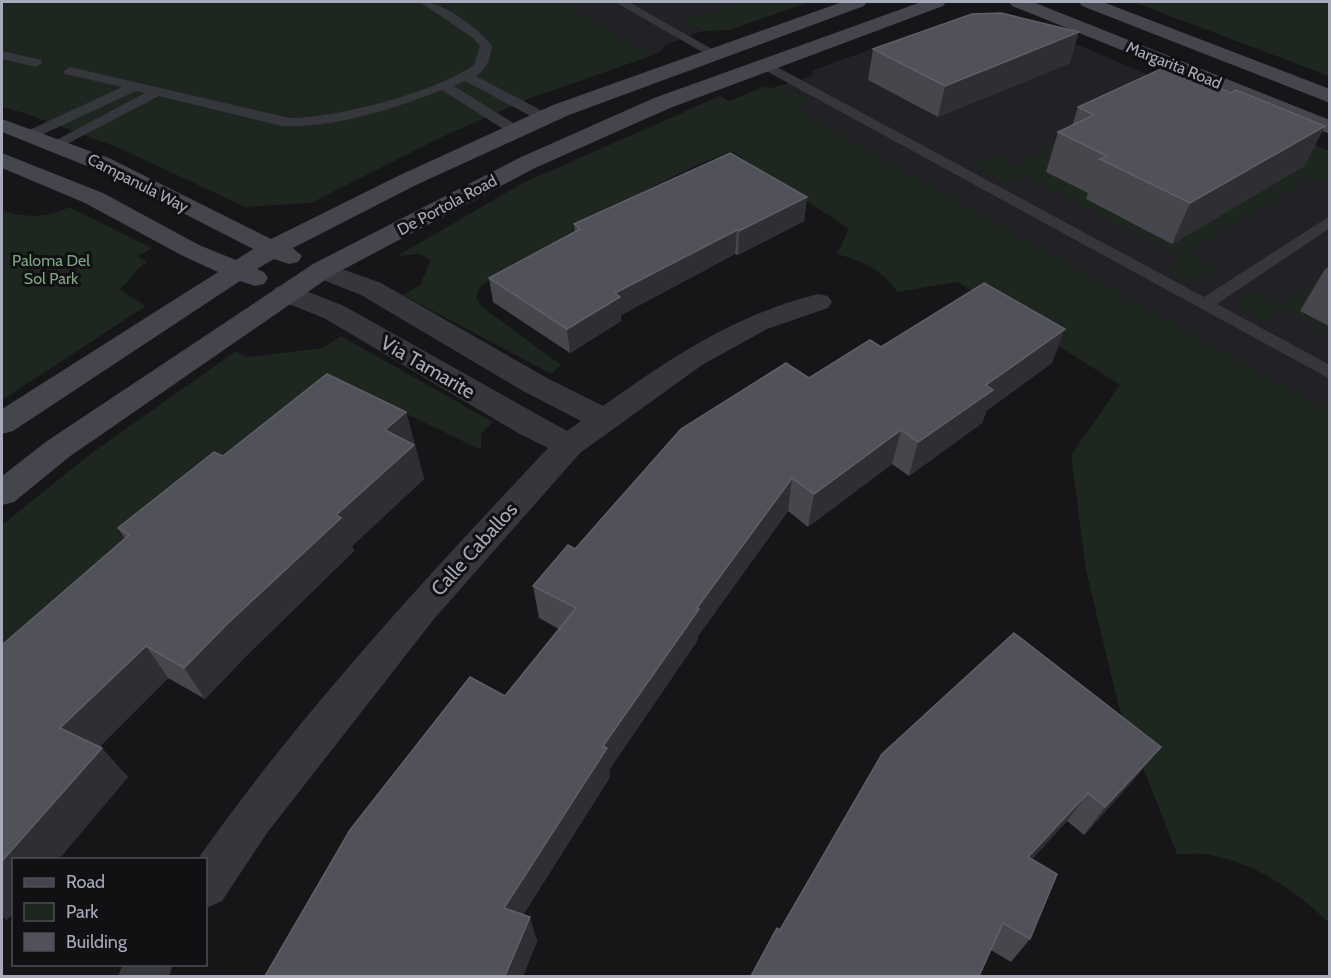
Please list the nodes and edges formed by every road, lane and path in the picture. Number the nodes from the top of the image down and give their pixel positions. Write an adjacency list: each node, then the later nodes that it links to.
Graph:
1 (426, 2): 12 (lane)
2 (621, 2): 7 (lane)
3 (858, 2): 7 (main road, De Portola Road)
4 (936, 2): 10 (main road, De Portola Road)
5 (1018, 2): 19 (main road, Margarita Road)
6 (1088, 2): 16 (main road, Margarita Road)
7 (713, 53): 17 (main road, De Portola Road)
8 (2, 55): 9 (lane)
9 (36, 63)
10 (764, 64): 26 (main road, De Portola Road); 30 (lane)
11 (70, 72): 14 (lane)
12 (465, 76): 13 (lane); 17 (lane)
13 (443, 85): 15 (lane); 20 (lane)
14 (134, 87): 15 (lane); 21 (lane)
15 (157, 92): 22 (lane)
16 (1329, 97)
17 (545, 118): 20 (main road, De Portola Road)
18 (2, 125): 21 (main road, Campanula Way)
19 (1329, 128)
20 (516, 130): 25 (main road, De Portola Road)
21 (30, 135): 22 (main road, Campanula Way)
22 (56, 144): 25 (main road, Campanula Way)
23 (2, 160): 27 (main road, Campanula Way)
24 (1329, 221): 30 (lane)
25 (271, 249): 26 (main road, Campanula Way); 27 (main road, De Portola Road)
26 (322, 270): 28 (main road, De Portola Road); 32 (street, Via Tamarite)
27 (240, 271): 28 (main road, Campanula Way); 33 (main road, De Portola Road)
28 (286, 293): 34 (street, Via Tamarite); 35 (main road, De Portola Road)
29 (818, 302): 32 (street, Calle Caballos)
30 (1204, 304): 31 (lane)
31 (1329, 373)
32 (604, 420): 34 (street, Calle Caballos)
33 (2, 423)
34 (569, 446): 36 (street, Calle Caballos)
35 (2, 493)
36 (207, 884)

